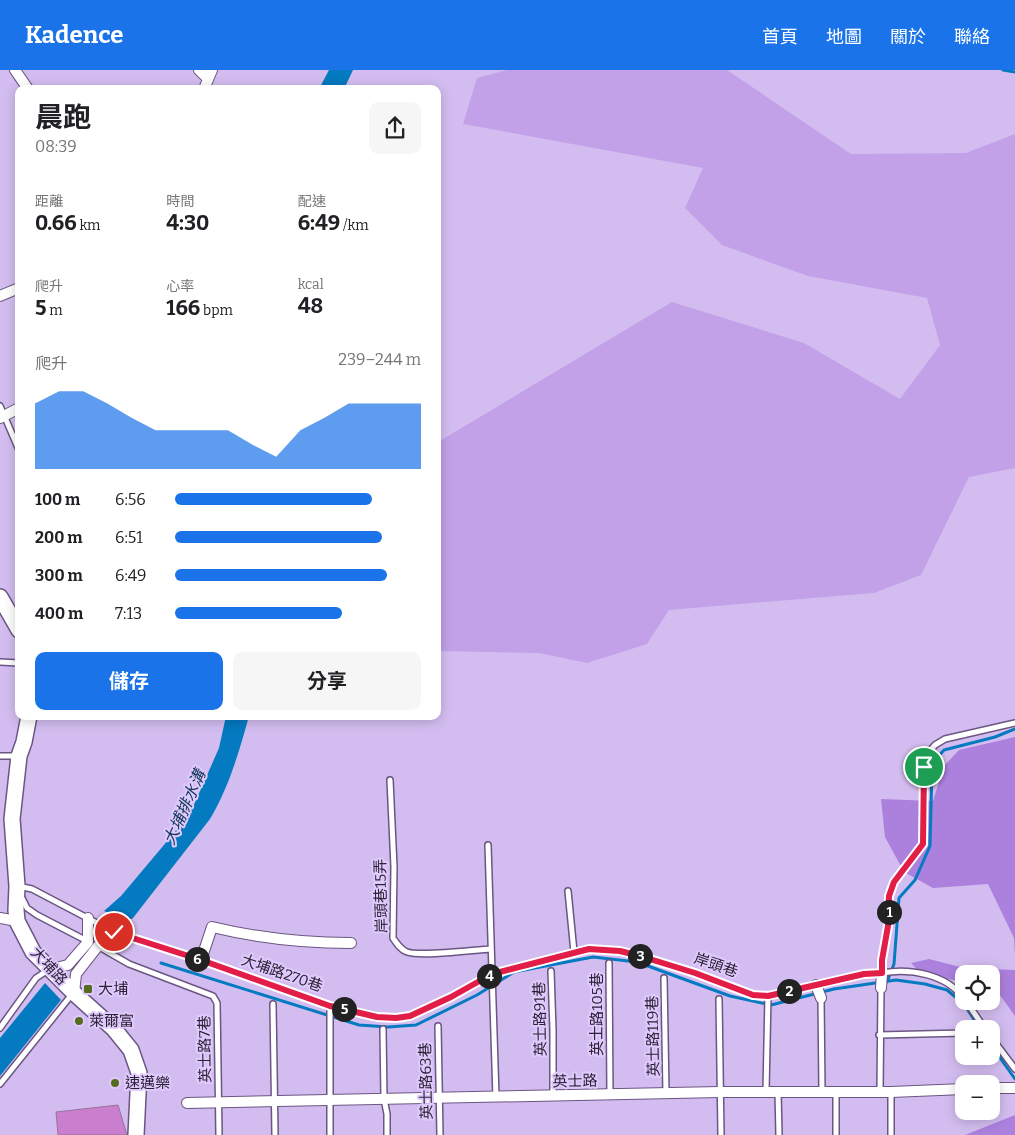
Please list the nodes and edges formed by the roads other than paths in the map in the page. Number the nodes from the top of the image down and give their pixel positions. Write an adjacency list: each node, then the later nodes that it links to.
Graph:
1 (15, 70): 4 (street)
2 (198, 70): 3 (street)
3 (210, 74)
4 (25, 85)
5 (15, 289): 6 (street)
6 (1, 293)
7 (15, 409): 8 (street)
8 (2, 413): 9 (lane)
9 (15, 441)
10 (0, 597): 11 (main road)
11 (15, 623)
12 (0, 662): 13 (lane)
13 (15, 663)
14 (28, 720): 17 (main road, 大埔路)
15 (1015, 723): 34 (lane)
16 (0, 756): 17 (lane)
17 (19, 756): 20 (main road, 大埔路)
18 (390, 780): 28 (lane, 岸頭巷15弄)
19 (488, 845): 28 (lane)
20 (17, 886): 23 (lane, 大埔路270巷); 24 (main road, 大埔路); 27 (lane)
21 (568, 890): 29 (lane)
22 (0, 918): 24 (street)
23 (88, 918): 25 (lane, 大埔路270巷); 27 (street)
24 (17, 921): 32 (main road, 大埔路)
25 (114, 932): 27 (street); 30 (lane, 大埔路270巷)
26 (352, 943): 30 (street, 大埔路270巷)
27 (93, 944): 32 (street); 40 (street); 72 (lane, 英士路7巷)
28 (491, 949): 35 (lane)
29 (574, 952): 35 (lane); 41 (lane, 岸頭巷)
30 (201, 960): 45 (lane, 大埔路270巷)
31 (609, 963): 65 (lane, 英士路105巷)
32 (51, 968): 40 (main road, 大埔路); 47 (lane)
33 (551, 971): 66 (lane, 英士路91巷)
34 (882, 973): 37 (lane, 岸頭巷); 38 (street); 39 (lane, 岸頭巷)
35 (492, 974): 45 (lane, 大埔路270巷); 67 (lane)
36 (664, 978): 64 (lane, 英士路119巷)
37 (816, 985): 41 (lane, 岸頭巷); 42 (street)
38 (881, 988): 50 (lane)
39 (955, 989)
40 (74, 992): 53 (lane); 74 (main road, 大埔路)
41 (768, 996): 57 (lane)
42 (821, 998): 59 (lane)
43 (719, 999): 61 (lane)
44 (273, 1004): 71 (lane)
45 (330, 1006): 69 (lane)
46 (438, 1026): 68 (lane, 英士路63巷)
47 (0, 1028)
48 (383, 1029): 70 (lane)
49 (955, 1033): 50 (lane)
50 (879, 1035): 60 (lane)
51 (1000, 1049): 52 (lane)
52 (1015, 1068)
53 (0, 1084)
54 (1000, 1088): 55 (street)
55 (1015, 1088)
56 (955, 1089): 63 (street, 英士路)
57 (766, 1091): 58 (street, 英士路); 61 (street, 英士路)
58 (778, 1091): 59 (street, 英士路); 81 (lane)
59 (822, 1091): 62 (street, 英士路)
60 (880, 1091): 62 (street, 英士路); 63 (street, 英士路)
61 (720, 1092): 64 (street, 英士路); 80 (lane)
62 (836, 1092): 82 (lane)
63 (891, 1092): 83 (lane)
64 (666, 1094): 65 (street, 英士路)
65 (610, 1095): 66 (street, 英士路)
66 (552, 1096): 67 (street, 英士路)
67 (496, 1097): 68 (street, 英士路)
68 (439, 1098): 70 (street, 英士路); 79 (lane, 英士路63巷)
69 (329, 1100): 70 (street, 英士路); 71 (street, 英士路); 77 (lane)
70 (384, 1100): 78 (lane)
71 (274, 1102): 72 (street, 英士路); 76 (lane)
72 (218, 1103): 73 (street, 英士路); 75 (lane, 英士路7巷)
73 (187, 1104)
74 (136, 1135)
75 (219, 1135)
76 (275, 1135)
77 (330, 1135)
78 (387, 1135)
79 (440, 1135)
80 (721, 1135)
81 (779, 1135)
82 (836, 1135)
83 (891, 1135)

